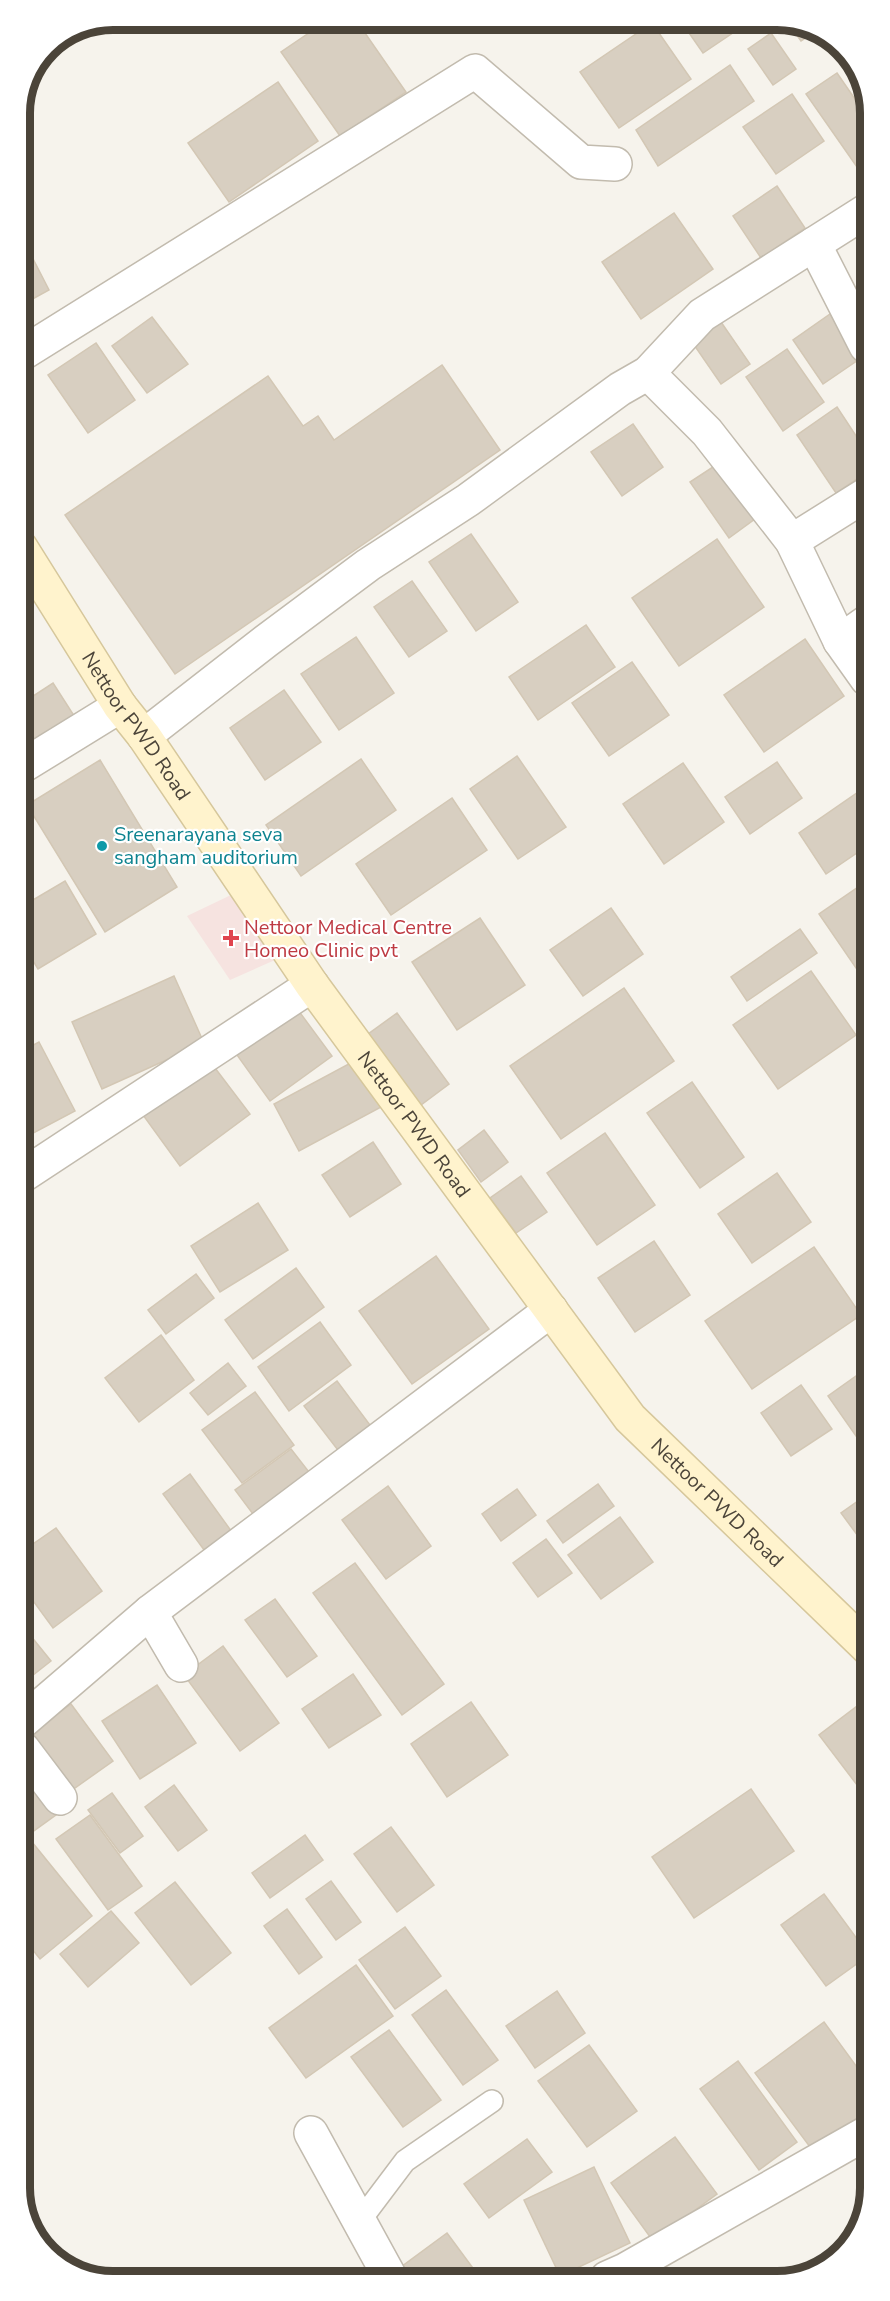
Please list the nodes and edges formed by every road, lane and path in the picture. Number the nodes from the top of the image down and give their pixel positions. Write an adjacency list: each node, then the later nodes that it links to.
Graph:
1 (615, 164): 5 (street)
2 (860, 216): 3 (street)
3 (814, 244): 4 (street); 6 (street)
4 (860, 334)
5 (30, 349)
6 (648, 373): 8 (street); 14 (street)
7 (860, 498): 8 (street)
8 (792, 541): 11 (street)
9 (30, 562): 13 (street, Nettoor PWD Road)
10 (860, 627): 11 (street)
11 (840, 640): 12 (street)
12 (860, 669)
13 (120, 706): 14 (street, Nettoor PWD Road); 15 (street)
14 (144, 736): 16 (street, Nettoor PWD Road)
15 (30, 761)
16 (312, 985): 17 (street); 18 (street, Nettoor PWD Road)
17 (30, 1171)
18 (551, 1310): 19 (street); 20 (street, Nettoor PWD Road)
19 (150, 1612): 21 (street); 22 (street)
20 (860, 1640)
21 (181, 1665)
22 (30, 1715)
23 (30, 1758): 24 (street)
24 (60, 1798)
25 (492, 2101): 28 (lane)
26 (311, 2133): 28 (street)
27 (860, 2137): 30 (street)
28 (359, 2222): 29 (street)
29 (387, 2271)
30 (621, 2271)

